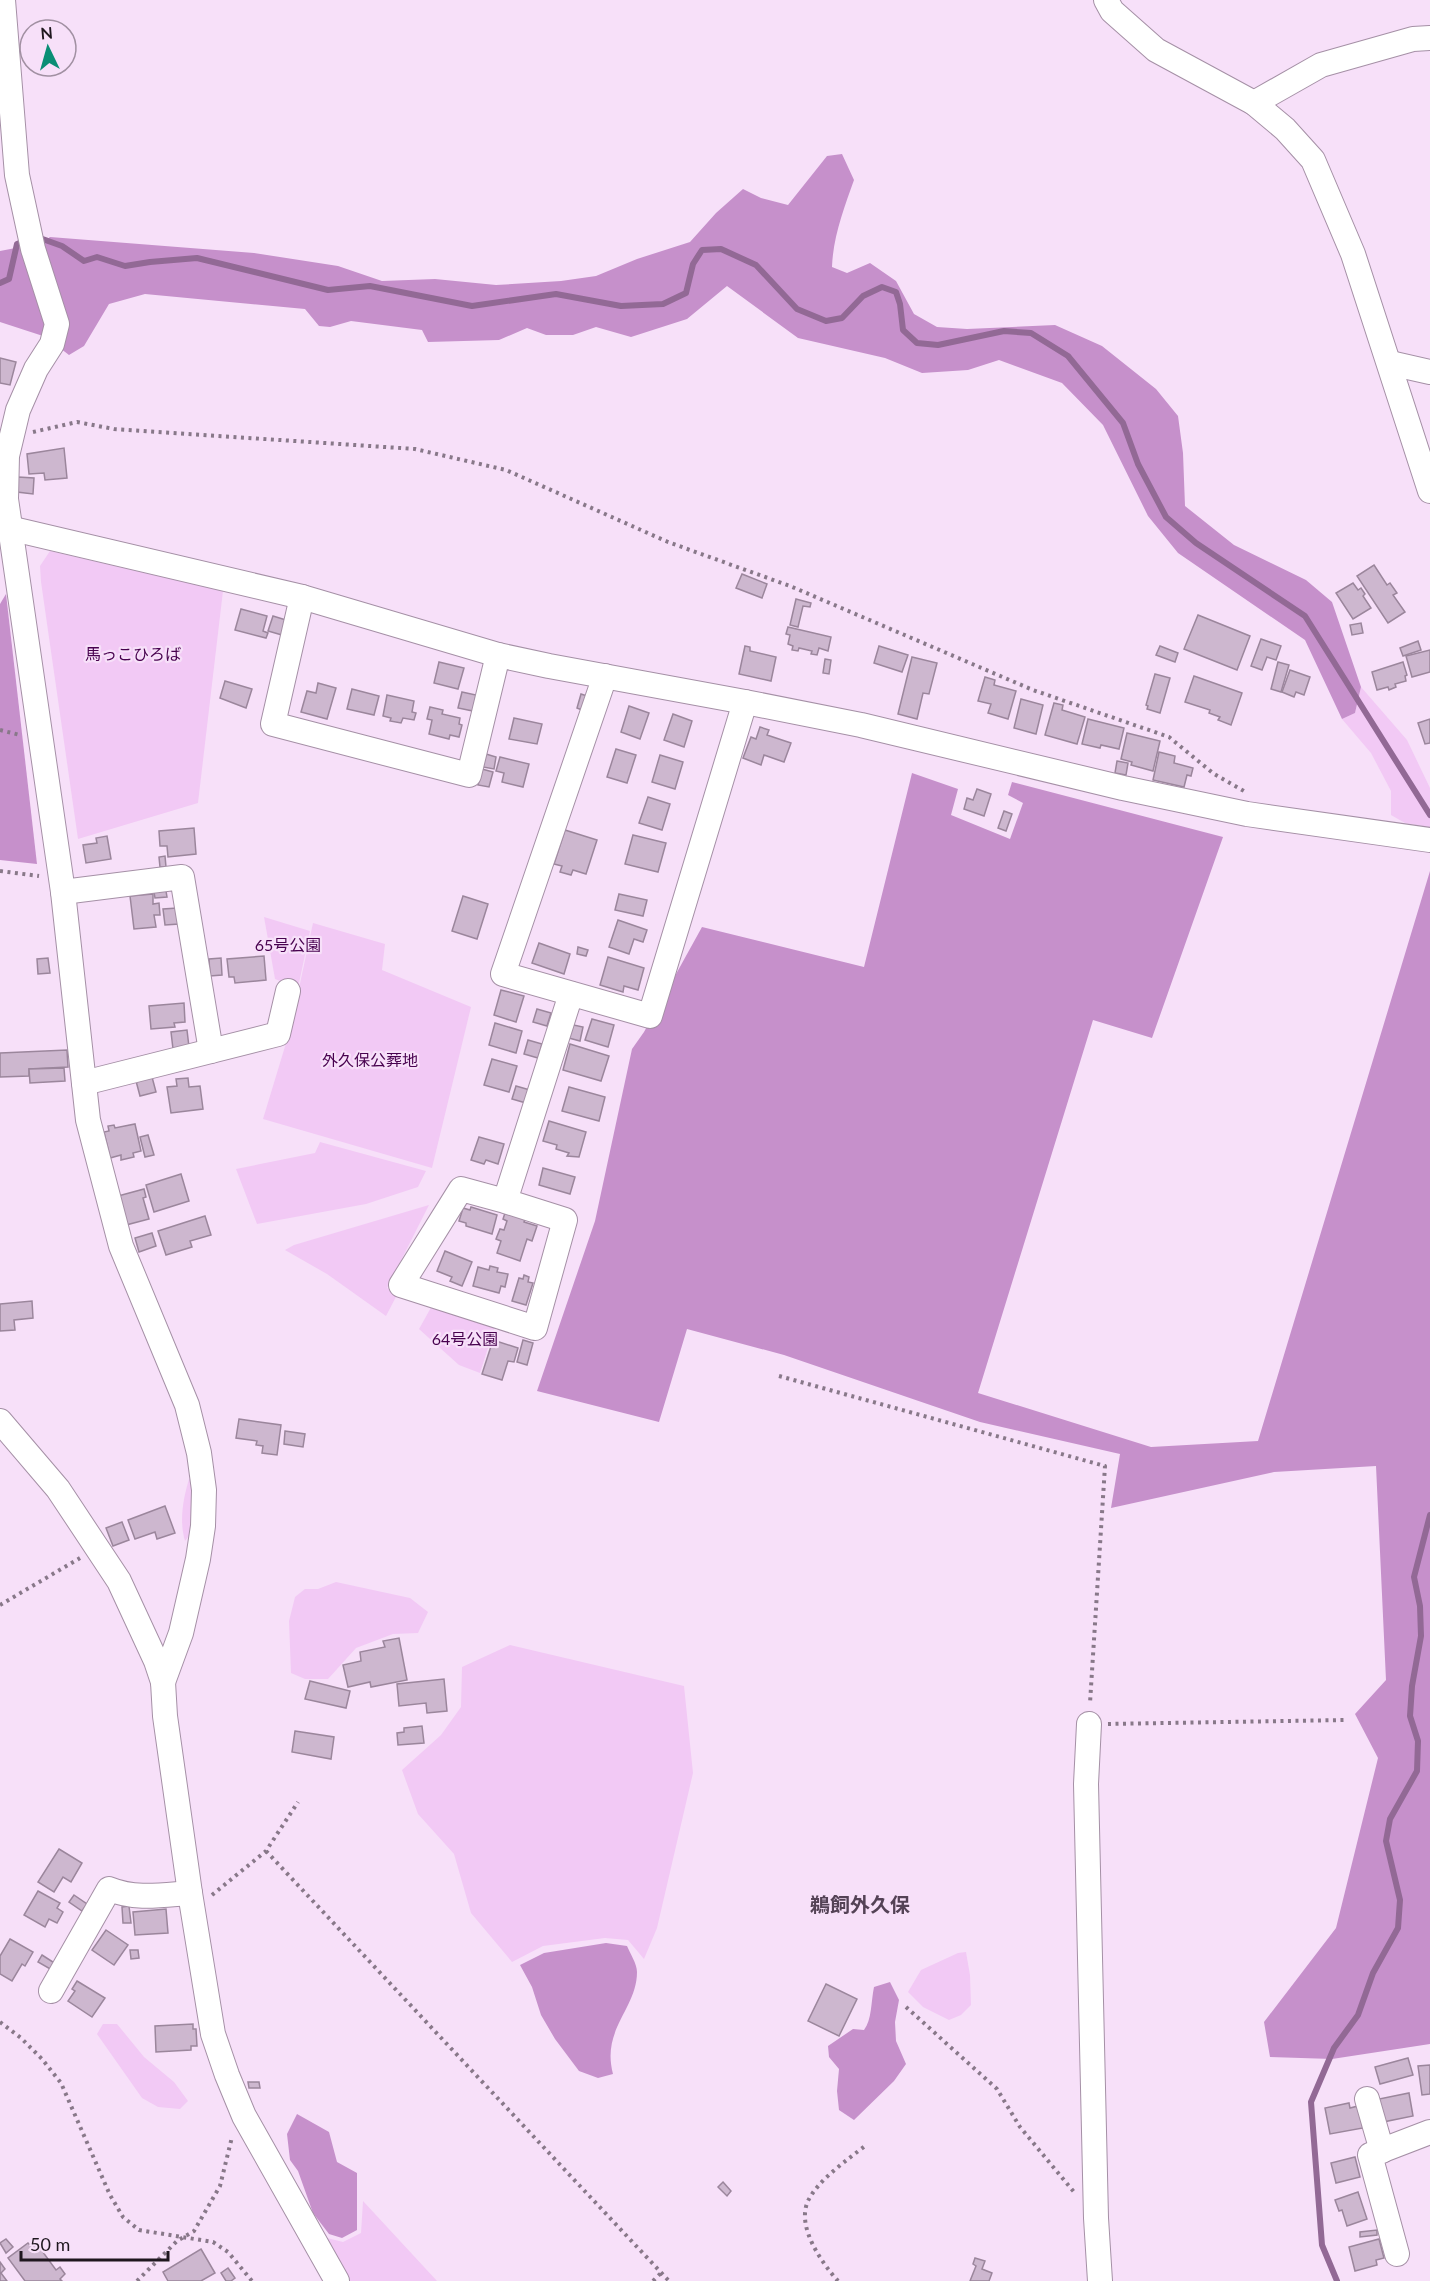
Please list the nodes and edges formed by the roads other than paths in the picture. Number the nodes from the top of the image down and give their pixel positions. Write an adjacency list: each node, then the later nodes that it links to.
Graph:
1 (3, 0): 7 (street)
2 (1106, 0): 4 (street)
3 (1430, 38): 4 (street)
4 (1254, 103): 5 (street)
5 (1390, 363): 6 (street); 8 (street)
6 (1430, 372)
7 (9, 408): 9 (street)
8 (1430, 491)
9 (6, 527): 10 (street); 15 (street)
10 (302, 597): 11 (street); 11 (street)
11 (498, 655): 12 (street)
12 (605, 676): 13 (street); 17 (street)
13 (745, 702): 14 (street); 17 (street)
14 (1430, 840)
15 (62, 885): 18 (street); 19 (street)
16 (288, 991): 18 (street)
17 (571, 994): 20 (street)
18 (211, 1051): 19 (street)
19 (84, 1083): 22 (street)
20 (505, 1202): 20 (street)
21 (0, 1421): 22 (street)
22 (162, 1682): 24 (street)
23 (1089, 1724): 31 (street)
24 (190, 1897): 25 (street); 30 (street)
25 (51, 1991)
26 (1367, 2099): 28 (street)
27 (1430, 2132): 28 (street)
28 (1382, 2151): 29 (street)
29 (1396, 2254)
30 (337, 2281)
31 (1100, 2281)

